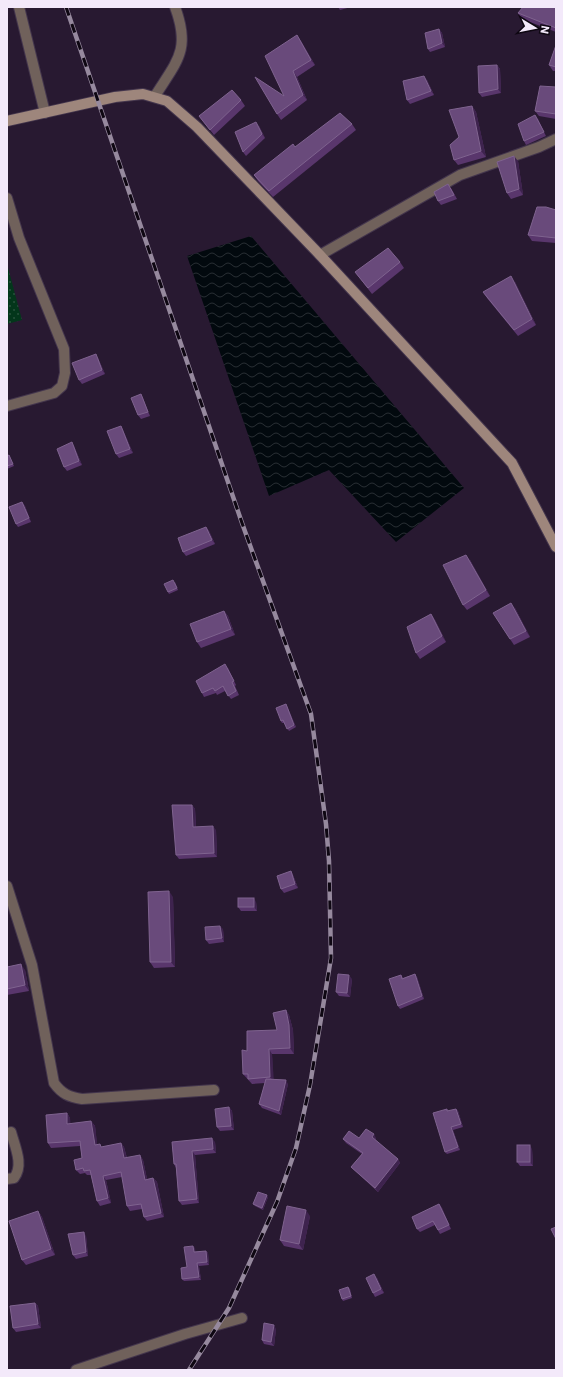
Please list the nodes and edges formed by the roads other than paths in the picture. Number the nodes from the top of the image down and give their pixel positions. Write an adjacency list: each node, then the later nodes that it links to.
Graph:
1 (19, 7): 4 (street)
2 (176, 7): 3 (street)
3 (155, 96): 4 (street); 8 (street)
4 (44, 113): 5 (street)
5 (7, 121)
6 (556, 138): 8 (street)
7 (7, 198): 9 (street)
8 (320, 255): 10 (street)
9 (7, 406)
10 (556, 547)
11 (7, 886): 12 (street)
12 (214, 1090)
13 (11, 1132): 14 (street)
14 (7, 1179)
15 (242, 1318): 16 (street)
16 (76, 1370)

